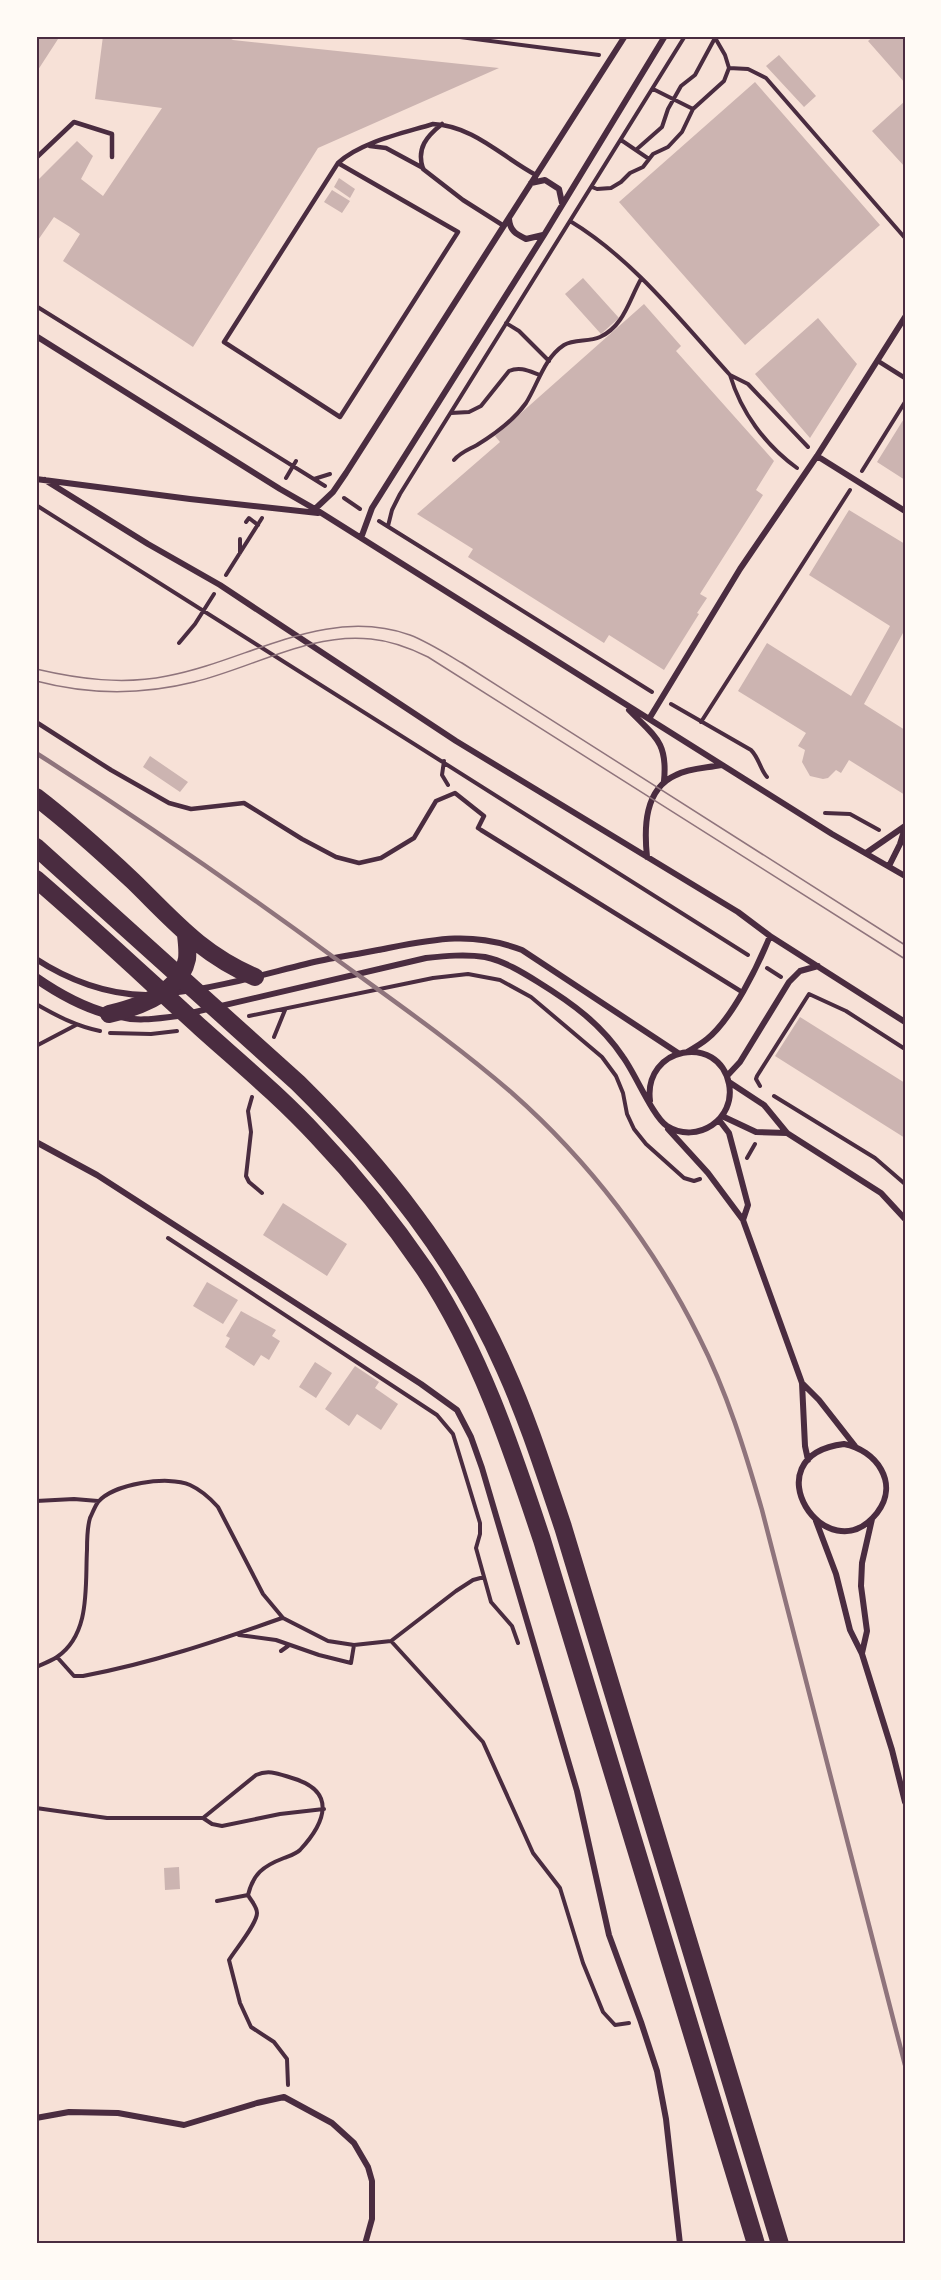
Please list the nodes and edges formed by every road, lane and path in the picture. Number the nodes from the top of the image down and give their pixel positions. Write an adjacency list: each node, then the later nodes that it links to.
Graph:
1 (452, 36): 6 (path)
2 (625, 36): 20 (street)
3 (665, 36): 23 (street)
4 (685, 36): 8 (path)
5 (715, 37): 7 (path); 9 (path)
6 (603, 55)
7 (729, 68): 10 (path); 28 (path)
8 (653, 88): 9 (path); 12 (path)
9 (674, 99): 10 (path); 14 (path)
10 (693, 109): 17 (path)
11 (442, 124): 13 (lane); 19 (lane); 20 (lane)
12 (621, 140): 14 (path); 22 (path)
13 (368, 146): 18 (lane); 19 (lane)
14 (637, 150): 17 (path)
15 (112, 157): 16 (lane)
16 (36, 158)
17 (649, 159): 22 (path)
18 (338, 163): 18 (lane)
19 (423, 169): 26 (lane)
20 (536, 175): 21 (street)
21 (531, 183): 23 (street); 24 (street)
22 (592, 187): 25 (path)
23 (562, 203): 27 (street)
24 (509, 218): 26 (street); 27 (street)
25 (570, 222): 29 (path); 32 (path)
26 (504, 226): 50 (street)
27 (544, 235): 56 (street)
28 (905, 238)
29 (641, 279): 34 (path); 37 (path)
30 (36, 306): 45 (path)
31 (905, 317): 35 (street)
32 (506, 323): 34 (path); 40 (path)
33 (36, 336): 49 (street)
34 (549, 361): 36 (path)
35 (878, 361): 38 (lane); 41 (street)
36 (540, 375): 40 (path); 42 (path)
37 (730, 375): 41 (path); 44 (path)
38 (905, 378)
39 (905, 402): 48 (path)
40 (450, 414): 59 (path)
41 (817, 456): 48 (street); 66 (street)
42 (454, 460)
43 (296, 461): 45 (path)
44 (792, 464)
45 (292, 467): 49 (path); 50 (path)
46 (36, 479): 47 (street)
47 (45, 480): 52 (street); 63 (street)
48 (856, 480): 54 (street); 70 (path)
49 (279, 489): 53 (street)
50 (333, 492): 53 (street); 56 (path)
51 (36, 505): 64 (path)
52 (268, 507): 55 (street); 58 (path)
53 (315, 509): 55 (street)
54 (905, 511)
55 (322, 513): 60 (street)
56 (369, 514): 59 (path); 60 (street)
57 (246, 522): 58 (path)
58 (258, 525): 62 (path)
59 (388, 526): 66 (path)
60 (361, 538): 67 (street)
61 (240, 539): 62 (path)
62 (240, 554): 63 (path)
63 (220, 585): 64 (path); 82 (street)
64 (204, 611): 65 (path); 71 (path)
65 (179, 643)
66 (663, 699): 68 (street); 70 (path)
67 (620, 701): 68 (street); 73 (street)
68 (649, 719): 72 (street)
69 (36, 722): 75 (lane)
70 (701, 722): 74 (path)
71 (444, 761): 75 (path); 89 (path)
72 (722, 765): 73 (street); 81 (street)
73 (664, 781): 82 (street)
74 (775, 782)
75 (455, 793): 94 (lane)
76 (36, 797): 86 (highway)
77 (819, 810): 79 (path)
78 (905, 827): 79 (street); 83 (street)
79 (890, 837): 81 (street)
80 (36, 847): 150 (highway)
81 (866, 853): 83 (street)
82 (647, 857): 87 (street)
83 (889, 866): 84 (street)
84 (905, 876)
85 (36, 879): 149 (highway)
86 (186, 935): 91 (highway); 95 (highway)
87 (770, 936): 89 (street); 90 (street)
88 (36, 959): 95 (street)
89 (759, 963): 93 (path); 94 (street)
90 (818, 966): 93 (street); 99 (street)
91 (255, 977): 95 (street); 104 (street)
92 (36, 978): 97 (street)
93 (789, 982): 96 (path); 105 (street)
94 (742, 992): 103 (street)
95 (159, 994): 97 (highway)
96 (809, 994): 102 (path); 114 (path)
97 (109, 1014): 106 (street)
98 (248, 1017): 113 (path)
99 (905, 1022)
100 (77, 1025): 101 (path)
101 (36, 1046)
102 (905, 1049)
103 (687, 1052): 104 (street); 105 (street)
104 (678, 1053): 106 (street)
105 (728, 1079): 107 (street); 110 (street)
106 (650, 1101): 108 (street)
107 (721, 1118): 108 (street); 109 (street); 112 (street)
108 (664, 1124): 113 (street)
109 (756, 1132): 110 (street); 112 (path)
110 (787, 1134): 116 (street)
111 (36, 1142): 148 (street)
112 (736, 1162): 115 (street)
113 (708, 1173): 115 (street)
114 (905, 1184)
115 (743, 1220): 118 (street)
116 (905, 1220)
117 (159, 1232): 125 (path)
118 (802, 1383): 119 (street); 120 (street)
119 (855, 1446): 120 (street); 123 (street)
120 (808, 1460): 124 (street)
121 (36, 1501): 122 (path)
122 (98, 1502): 126 (path); 134 (path)
123 (872, 1519): 124 (street); 133 (street)
124 (816, 1521): 133 (street)
125 (484, 1577): 128 (path); 131 (path)
126 (283, 1618): 127 (path); 130 (path)
127 (238, 1635): 129 (path); 134 (path)
128 (391, 1641): 130 (path); 143 (path)
129 (289, 1645): 130 (path); 132 (path)
130 (354, 1645)
131 (519, 1645)
132 (281, 1651)
133 (862, 1654): 136 (street)
134 (57, 1657): 135 (path)
135 (36, 1667)
136 (905, 1802)
137 (36, 1808): 139 (path)
138 (324, 1809): 139 (path); 139 (path); 140 (path)
139 (203, 1818)
140 (248, 1895): 141 (path); 145 (path)
141 (218, 1902)
142 (625, 2014): 143 (path)
143 (629, 2023): 144 (path)
144 (632, 2032)
145 (289, 2084)
146 (36, 2118): 147 (street)
147 (365, 2244)
148 (680, 2244)
149 (756, 2244)
150 (780, 2244)

